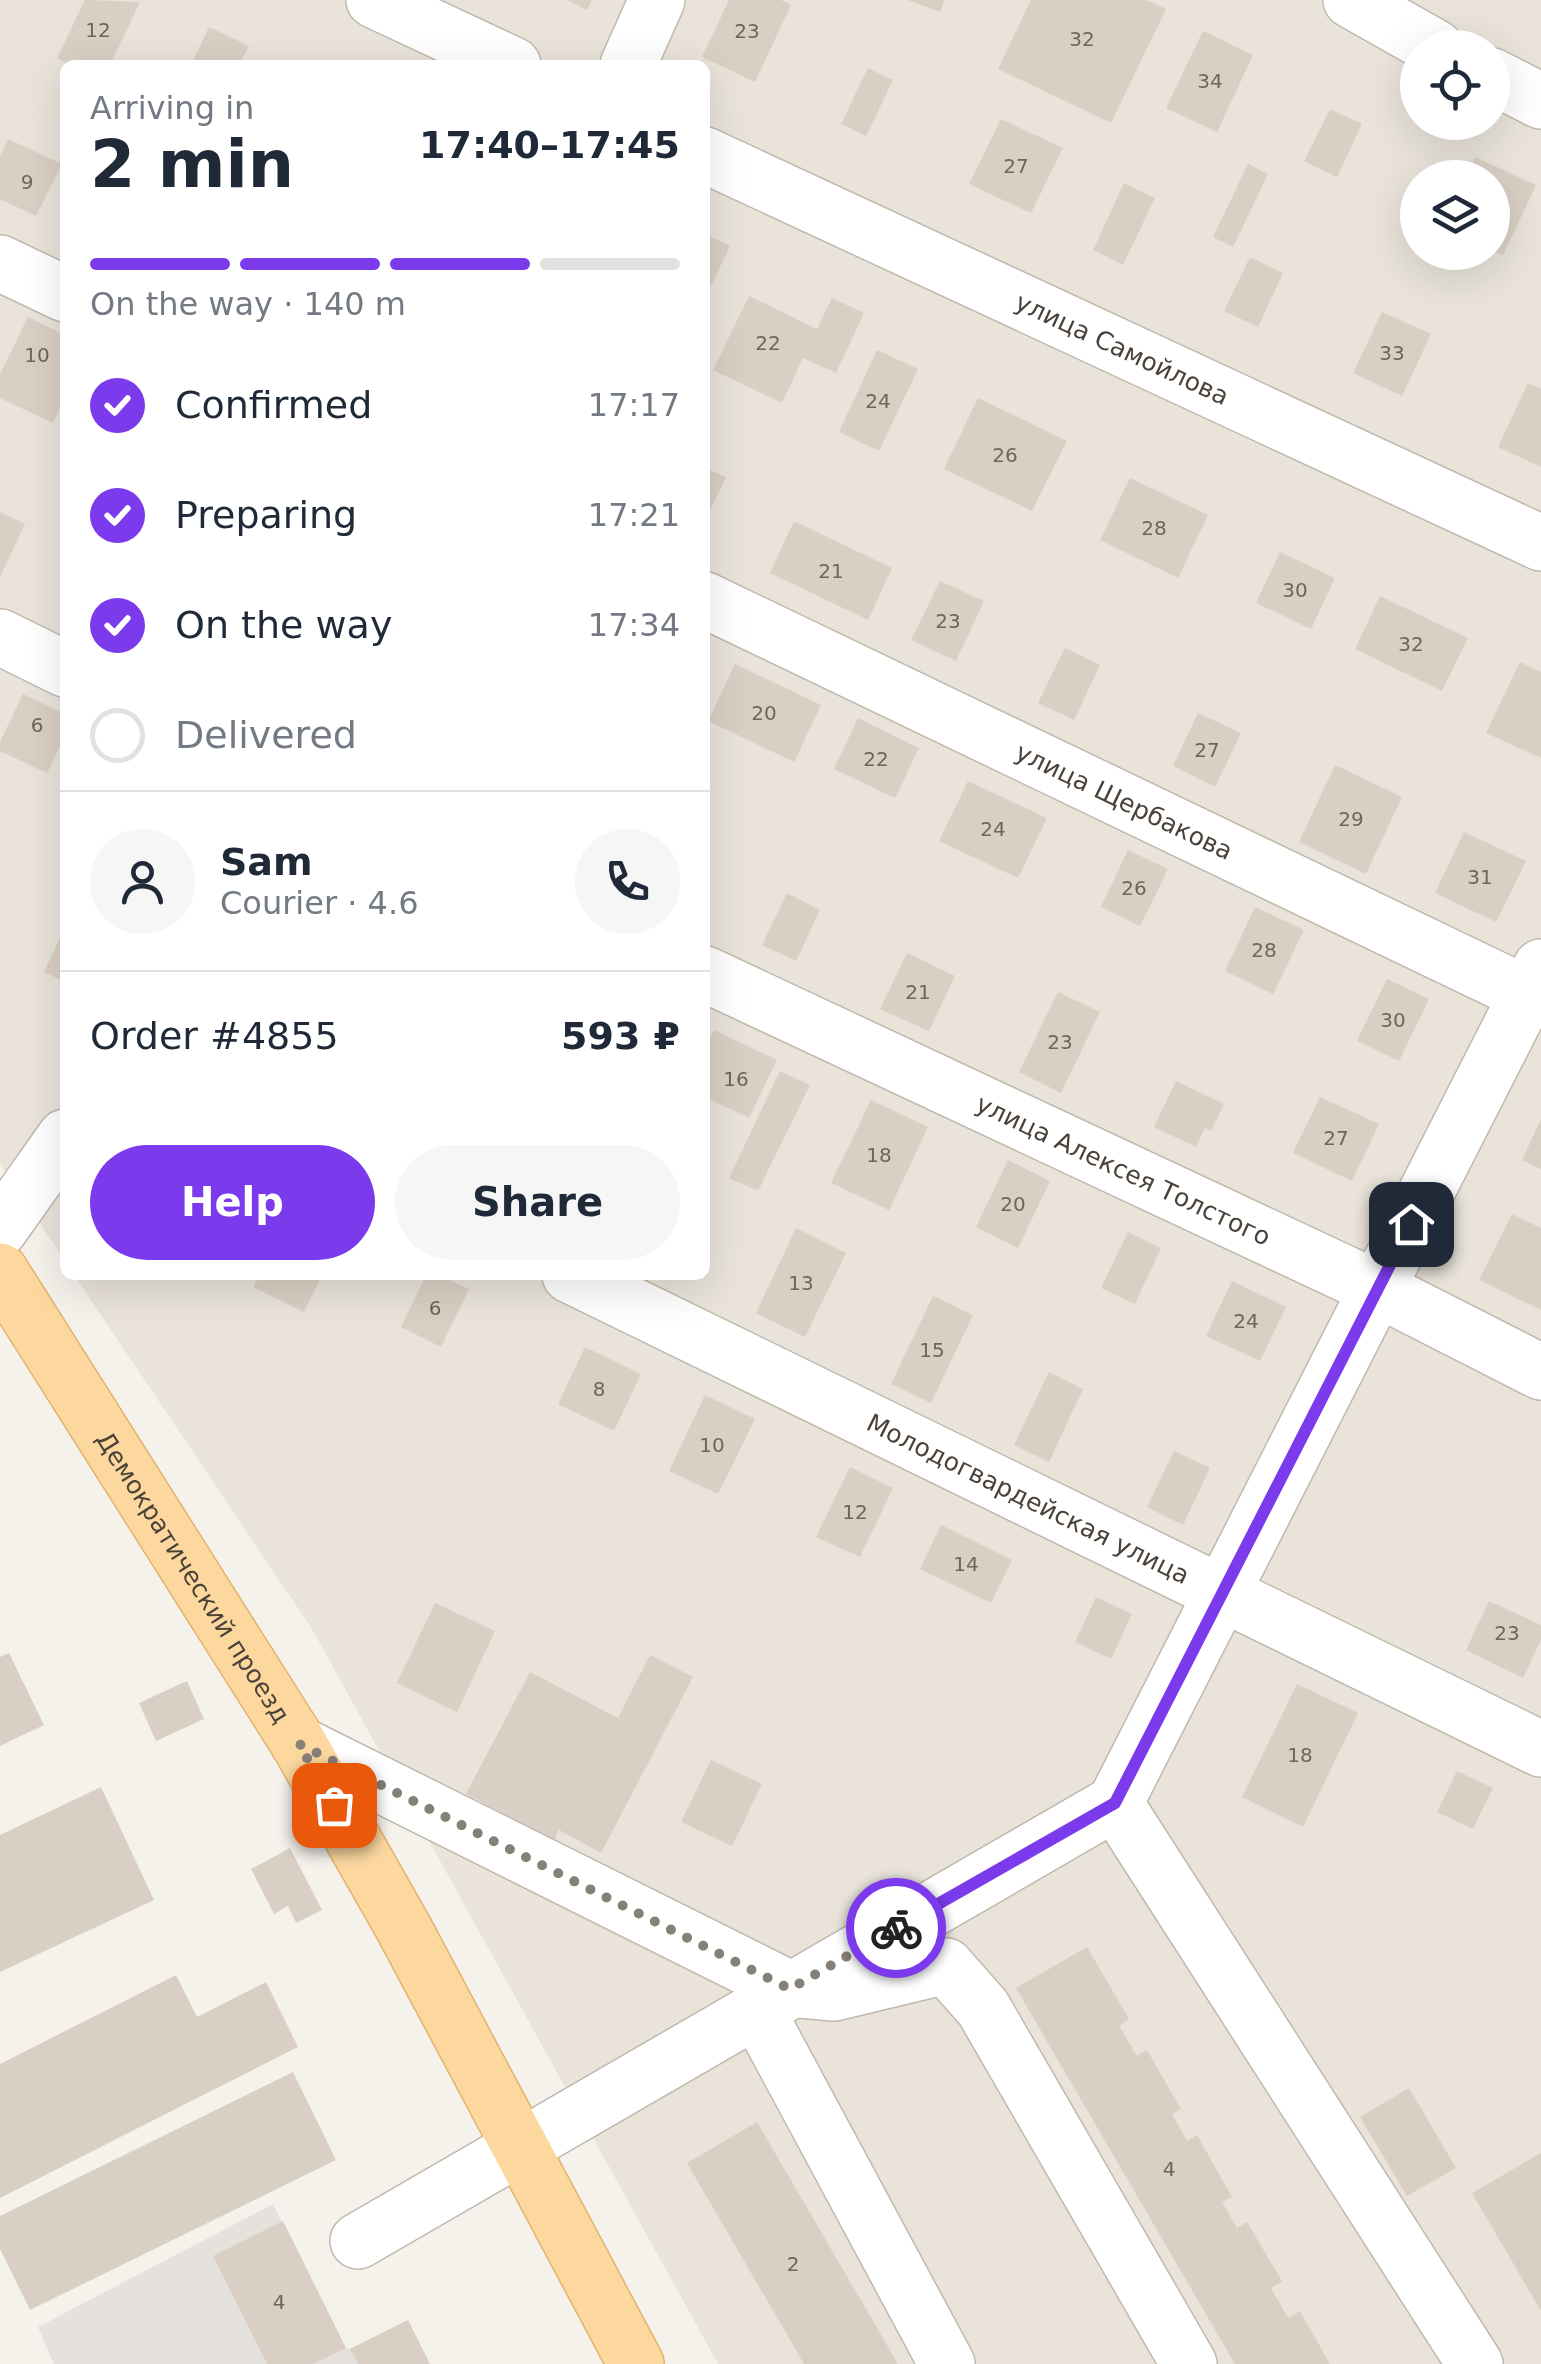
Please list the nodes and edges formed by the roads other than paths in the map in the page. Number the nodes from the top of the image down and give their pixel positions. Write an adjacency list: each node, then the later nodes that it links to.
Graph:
1 (374, 0): 5 (street)
2 (657, 0): 6 (street)
3 (1351, 0): 4 (street)
4 (1404, 30)
5 (501, 60)
6 (630, 60)
7 (1510, 85): 8 (street)
8 (1541, 100)
9 (710, 157): 12 (street, улица Самойлова)
10 (0, 262): 11 (street)
11 (60, 292)
12 (1541, 543)
13 (710, 602): 17 (street, улица Щербакова)
14 (0, 637): 15 (street)
15 (60, 667)
16 (710, 976): 22 (street, улица Алексея Толстого)
17 (1537, 988): 22 (street)
18 (60, 1144): 19 (street)
19 (0, 1229)
20 (0, 1272): 25 (main road, Демократический проезд)
21 (580, 1280): 24 (street, Молодогвардейская улица)
22 (1378, 1289): 23 (street, улица Алексея Толстого); 24 (street)
23 (1541, 1372)
24 (1222, 1595): 26 (street, Молодогвардейская улица); 27 (street)
25 (299, 1744): 28 (street); 29 (main road, Демократический проезд)
26 (1541, 1749)
27 (1115, 1803): 28 (street); 34 (street)
28 (773, 1999): 29 (street); 32 (street); 33 (street)
29 (521, 2148): 30 (street); 31 (main road, Демократический проезд)
30 (358, 2240)
31 (636, 2364)
32 (947, 2364)
33 (1189, 2364)
34 (1475, 2364)

